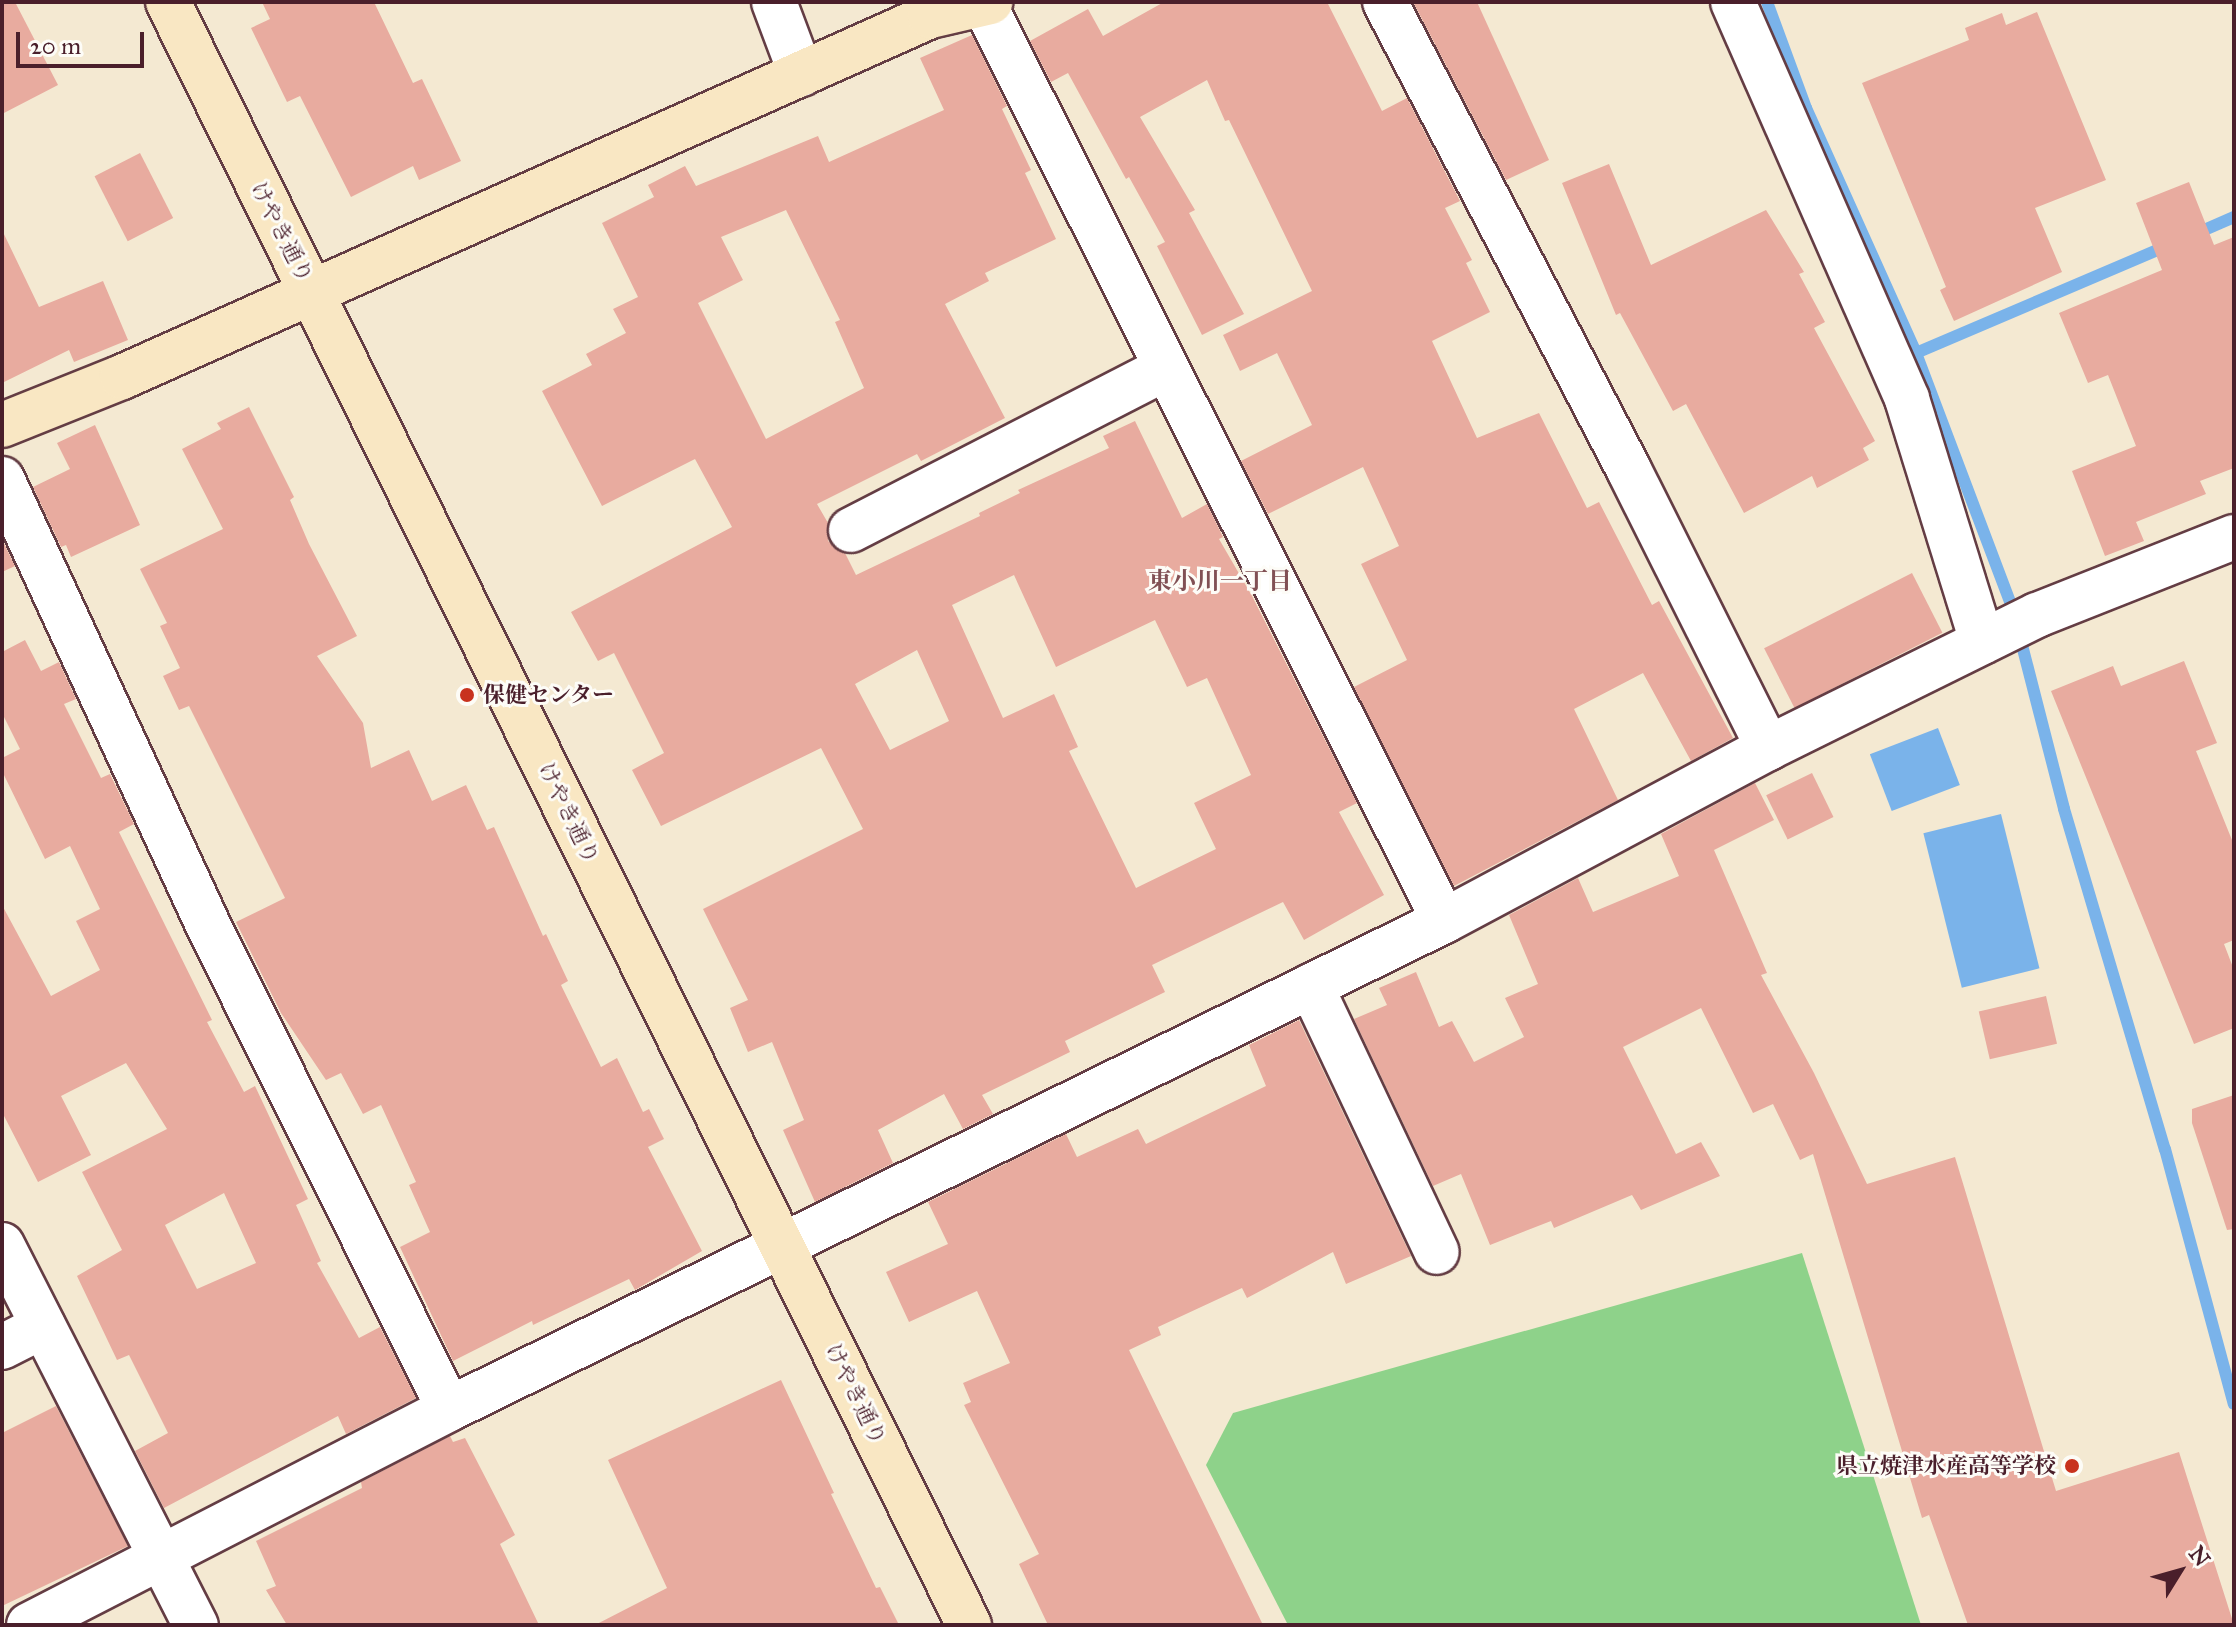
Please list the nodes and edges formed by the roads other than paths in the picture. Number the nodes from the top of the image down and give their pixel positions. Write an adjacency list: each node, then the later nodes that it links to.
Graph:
1 (168, 2): 7 (street, けやき通り)
2 (774, 2): 6 (street)
3 (1385, 2): 14 (street)
4 (1733, 2): 13 (street)
5 (987, 3): 6 (street); 8 (street)
6 (801, 74): 7 (street)
7 (312, 292): 9 (street); 18 (street, けやき通り)
8 (1166, 368): 11 (street); 15 (street)
9 (2, 425)
10 (2, 479): 22 (street)
11 (851, 530)
12 (2234, 537): 13 (street)
13 (1982, 642): 14 (street)
14 (1768, 748): 15 (street)
15 (1444, 921): 16 (street)
16 (1311, 986): 18 (street); 19 (street)
17 (2, 1245): 20 (street)
18 (782, 1245): 22 (street); 26 (street, けやき通り)
19 (1437, 1252)
20 (43, 1326): 21 (street); 23 (street)
21 (2, 1347)
22 (449, 1409): 23 (street)
23 (163, 1559): 24 (street); 25 (street)
24 (29, 1625)
25 (196, 1625)
26 (969, 1625)

